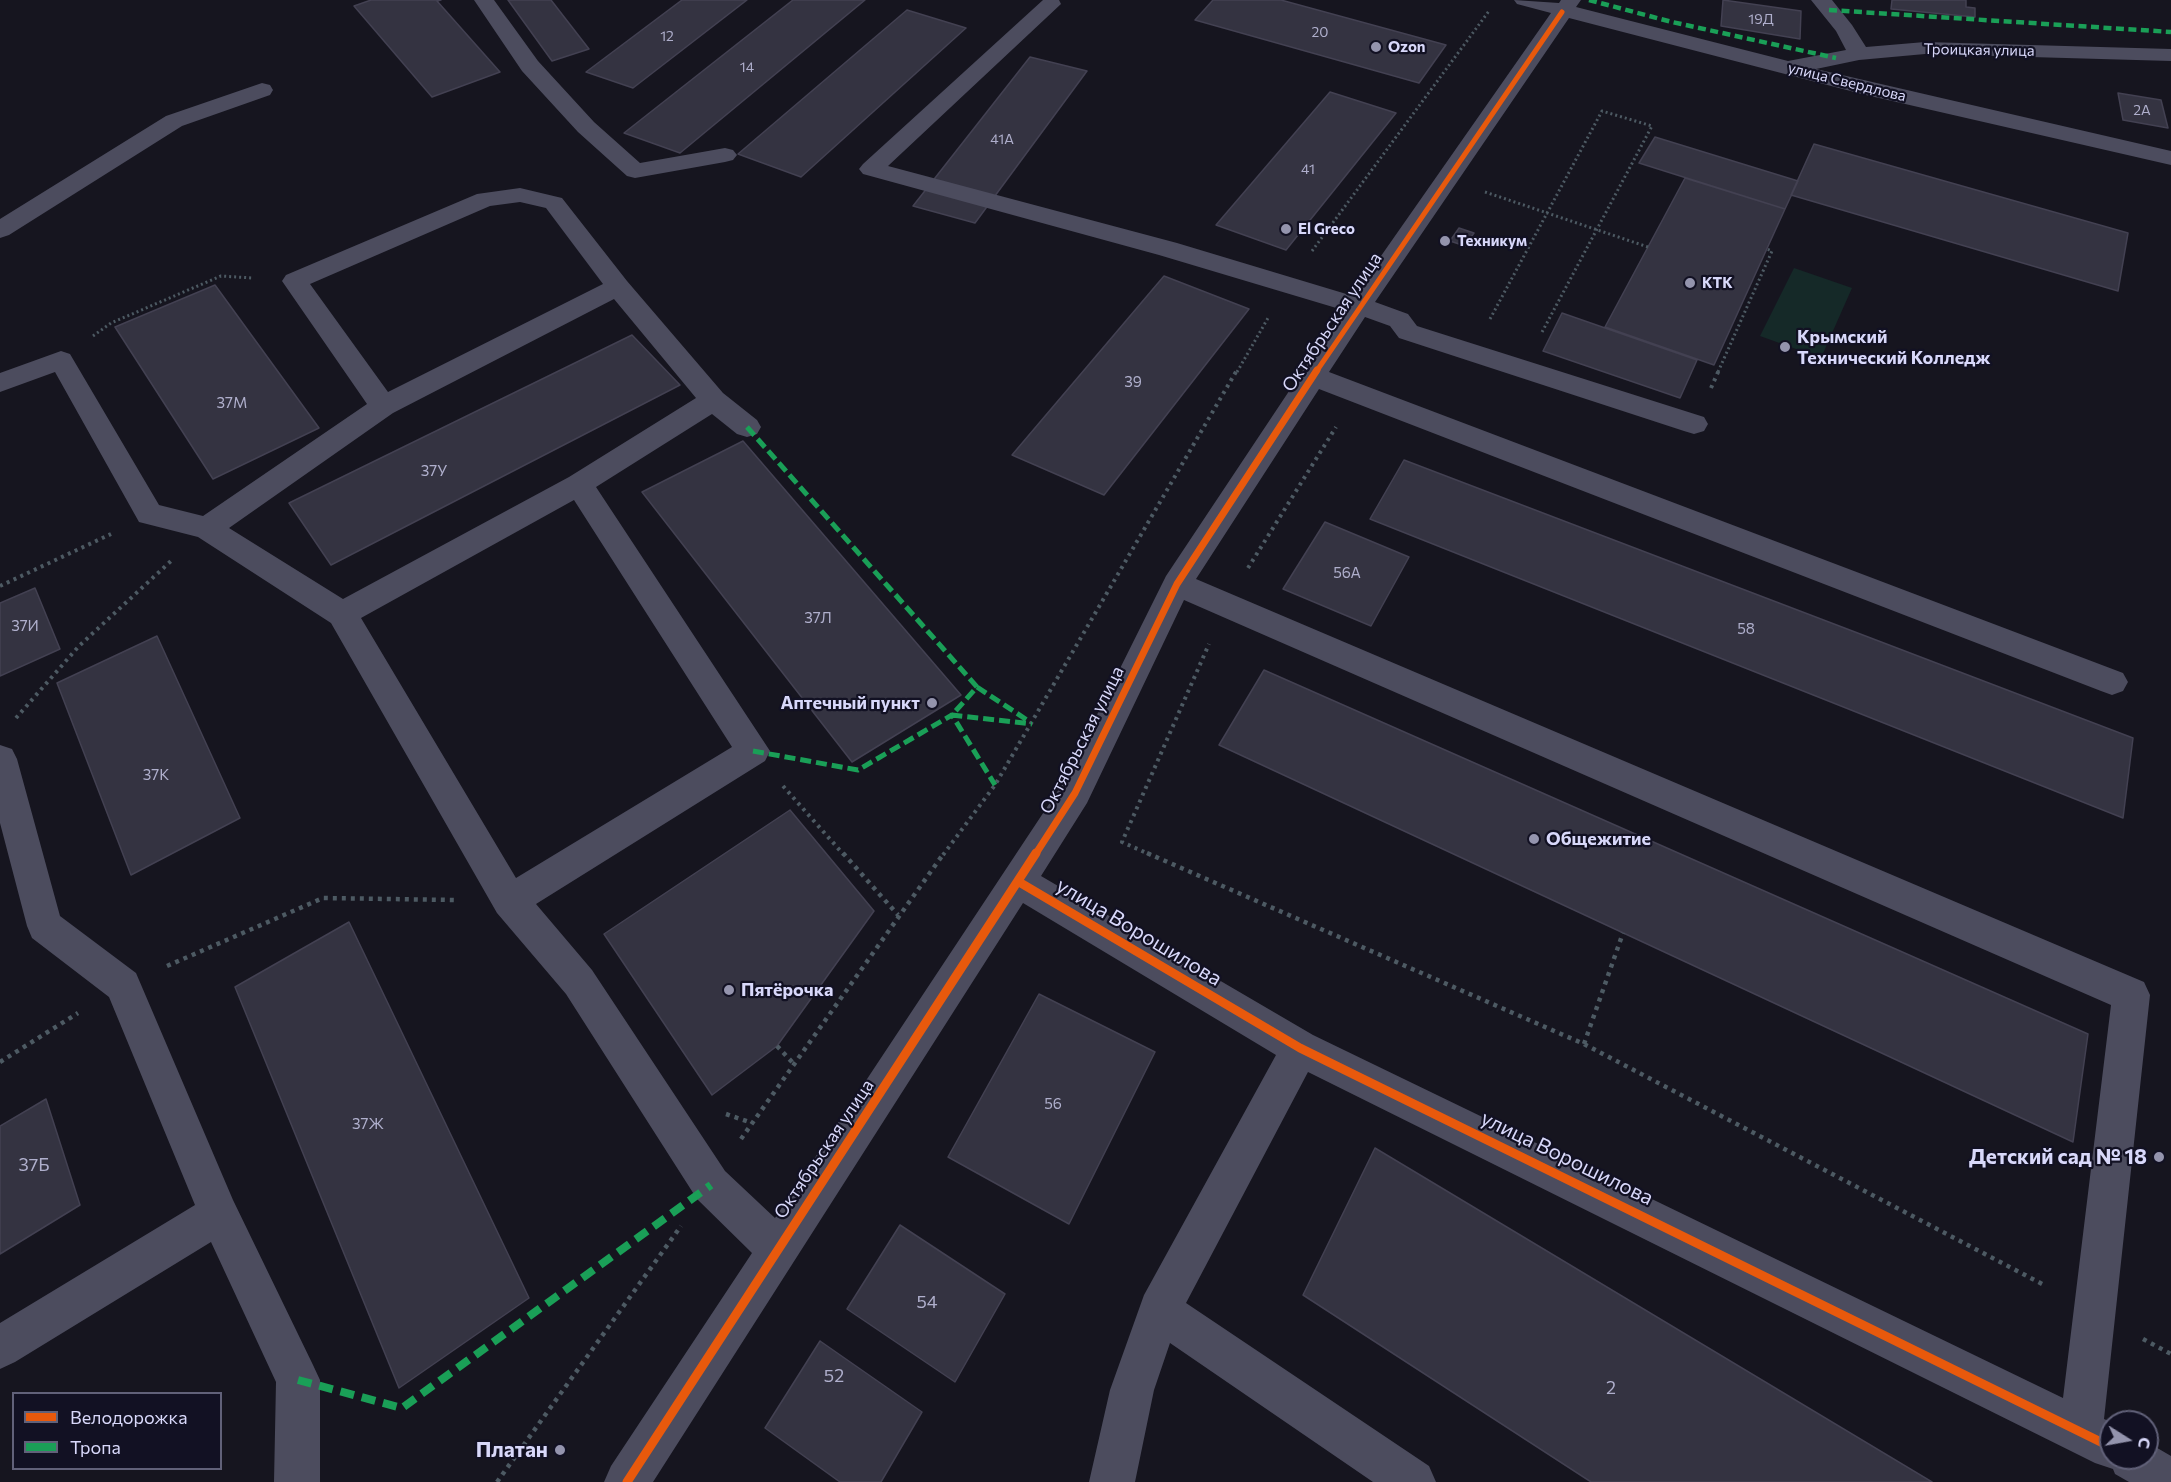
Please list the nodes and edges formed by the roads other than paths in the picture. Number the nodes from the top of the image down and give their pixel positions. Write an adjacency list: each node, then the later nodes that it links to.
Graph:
1 (484, 0): 10 (street)
2 (1524, 0): 5 (street, улица Свердлова)
3 (1821, 0): 6 (street)
4 (1051, 4): 14 (street)
5 (1567, 6): 8 (street, улица Свердлова); 14 (street, Октябрьская улица)
6 (1859, 54): 7 (street, Троицкая улица); 8 (street, Троицкая улица)
7 (2171, 55)
8 (1788, 68): 11 (street, улица Свердлова)
9 (262, 90): 12 (street)
10 (725, 154)
11 (2171, 158)
12 (0, 230)
13 (618, 287): 17 (street); 18 (street); 18 (street)
14 (1359, 306): 15 (street, Октябрьская улица); 19 (street)
15 (1313, 376): 23 (street, Октябрьская улица); 25 (street)
16 (0, 383): 22 (street)
17 (714, 400): 20 (street); 21 (street)
18 (382, 406): 22 (street)
19 (1694, 424)
20 (747, 427)
21 (579, 484): 24 (street); 28 (street)
22 (207, 528): 24 (street)
23 (1177, 584): 27 (street, Октябрьская улица); 34 (street)
24 (342, 614): 28 (street)
25 (2112, 682)
26 (0, 759): 30 (street)
27 (1018, 882): 29 (street, улица Ворошилова); 31 (street, Октябрьская улица)
28 (510, 901): 31 (street)
29 (1299, 1048): 32 (street); 34 (street, улица Ворошилова)
30 (219, 1214): 33 (street); 37 (street)
31 (776, 1248): 38 (street, Октябрьская улица)
32 (1159, 1310): 39 (street); 40 (street)
33 (0, 1347)
34 (2096, 1438)
35 (2152, 1470): 36 (street)
36 (2171, 1481)
37 (297, 1482)
38 (627, 1482)
39 (1112, 1482)
40 (1413, 1482)

